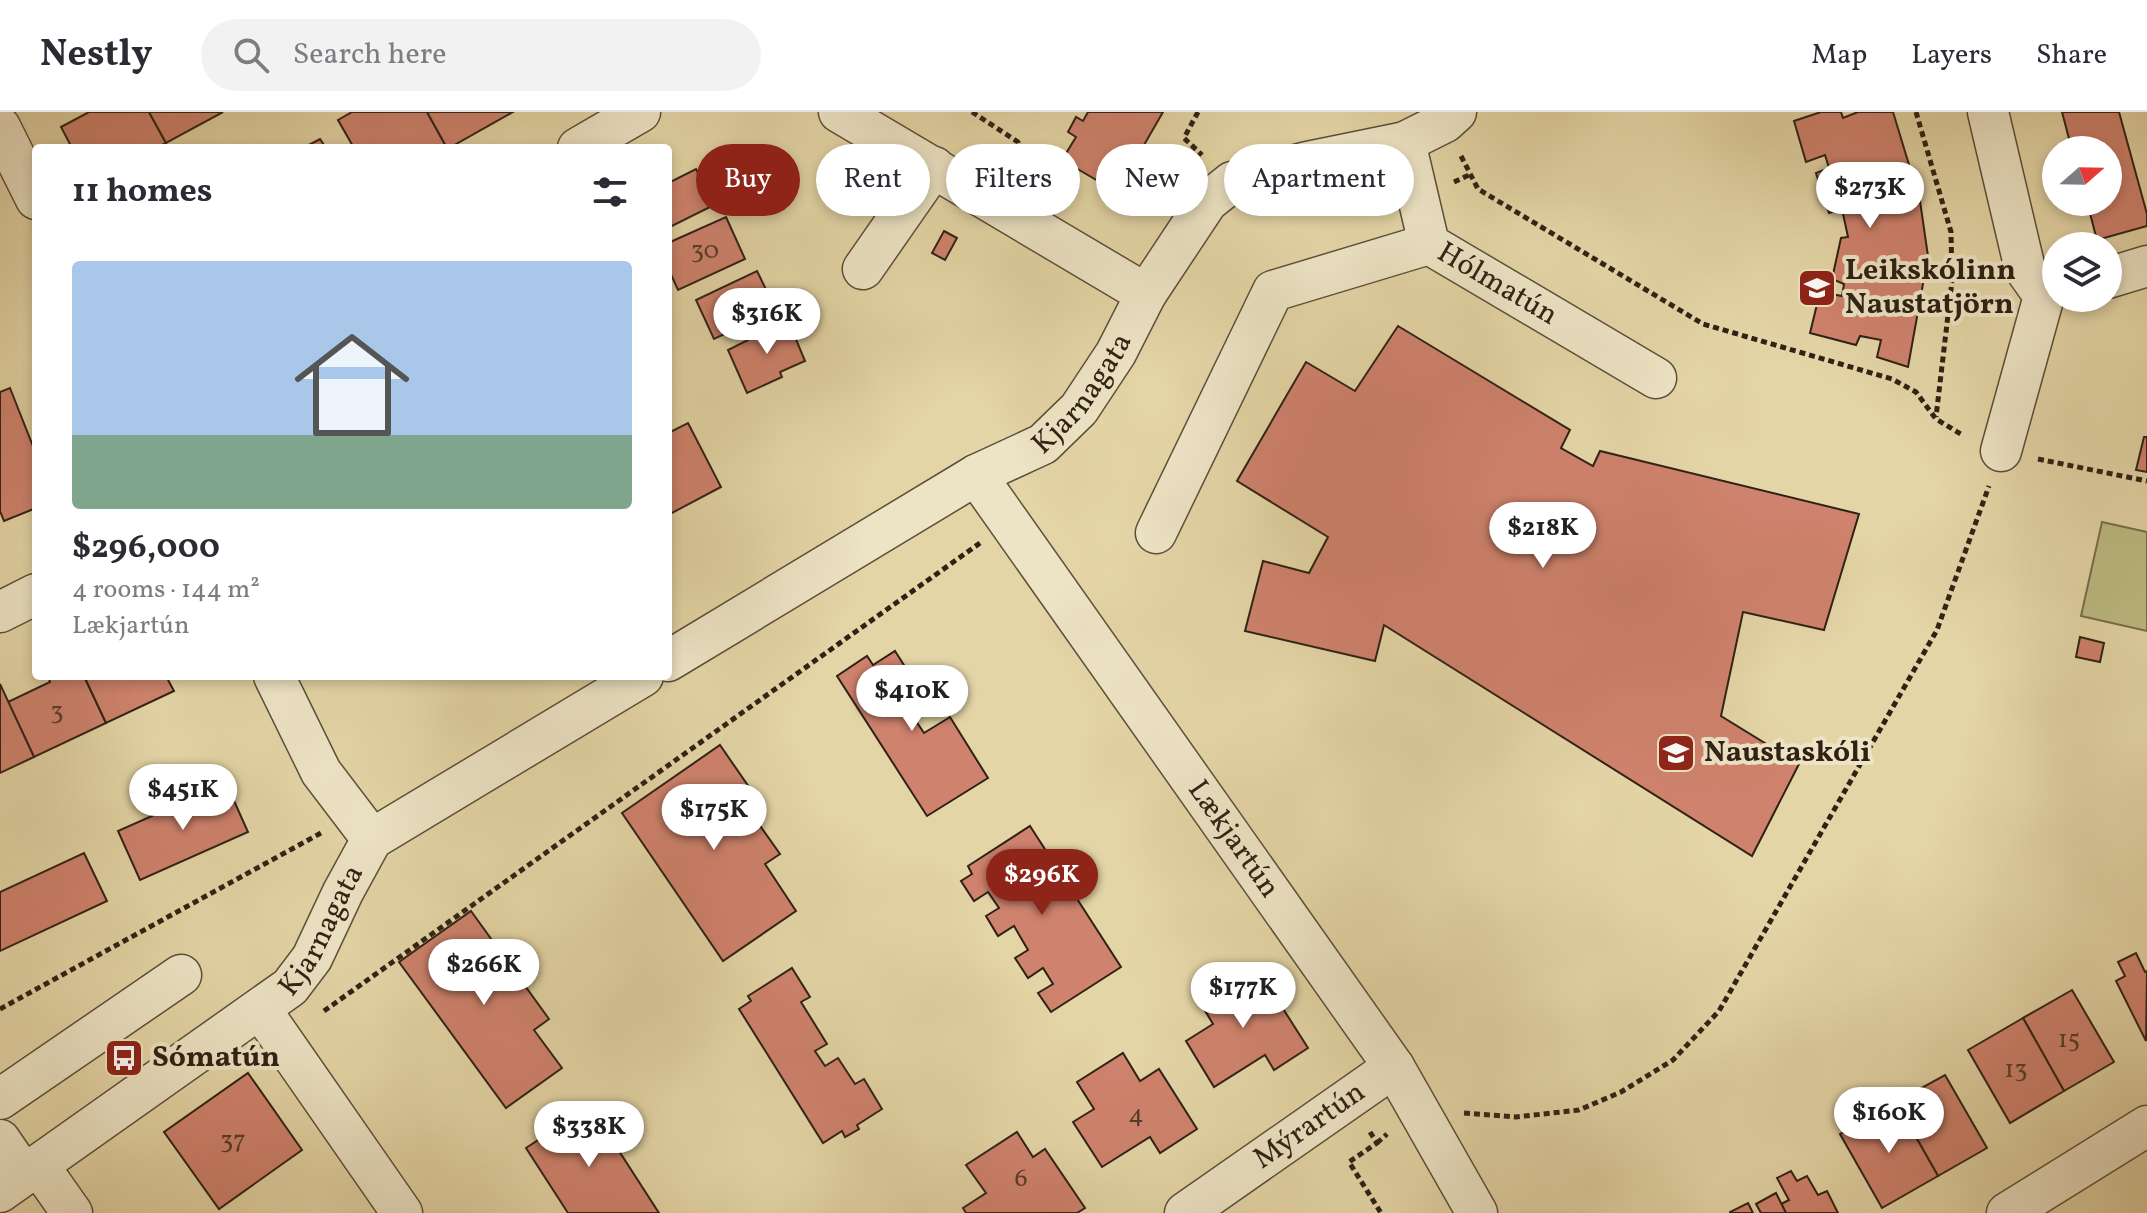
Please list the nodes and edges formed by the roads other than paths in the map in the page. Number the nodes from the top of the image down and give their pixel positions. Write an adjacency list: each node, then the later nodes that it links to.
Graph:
1 (640, 112): 7 (street)
2 (839, 112): 8 (street)
3 (1988, 112): 14 (street)
4 (1450, 117): 6 (street, Kjarnagata)
5 (0, 127): 9 (street)
6 (1405, 142): 10 (street, Hólmatún); 15 (street, Kjarnagata)
7 (585, 144)
8 (934, 167): 12 (street); 15 (street)
9 (32, 191)
10 (1429, 244): 17 (street, Hólmatún); 20 (street)
11 (2147, 266): 13 (street)
12 (863, 269)
13 (2122, 274)
14 (2042, 286)
15 (1146, 294): 19 (street, Kjarnagata)
16 (2044, 312): 18 (street)
17 (1656, 378)
18 (2001, 451)
19 (976, 475): 23 (street, Kjarnagata); 29 (street, Lækjartún)
20 (1156, 533)
21 (32, 596): 22 (street)
22 (0, 612)
23 (672, 648)
24 (276, 680): 26 (street)
25 (636, 680): 26 (street, Kjarnagata)
26 (372, 839): 28 (street, Kjarnagata)
27 (181, 975): 30 (street)
28 (271, 1025): 33 (street, Kjarnagata); 36 (street)
29 (1394, 1067): 37 (street, Mýrartún); 38 (street, Lækjartún)
30 (0, 1099)
31 (2147, 1126): 34 (street)
32 (0, 1140): 33 (street)
33 (21, 1178): 35 (street)
34 (2016, 1211)
35 (72, 1213)
36 (402, 1213)
37 (1185, 1213)
38 (1477, 1213)

